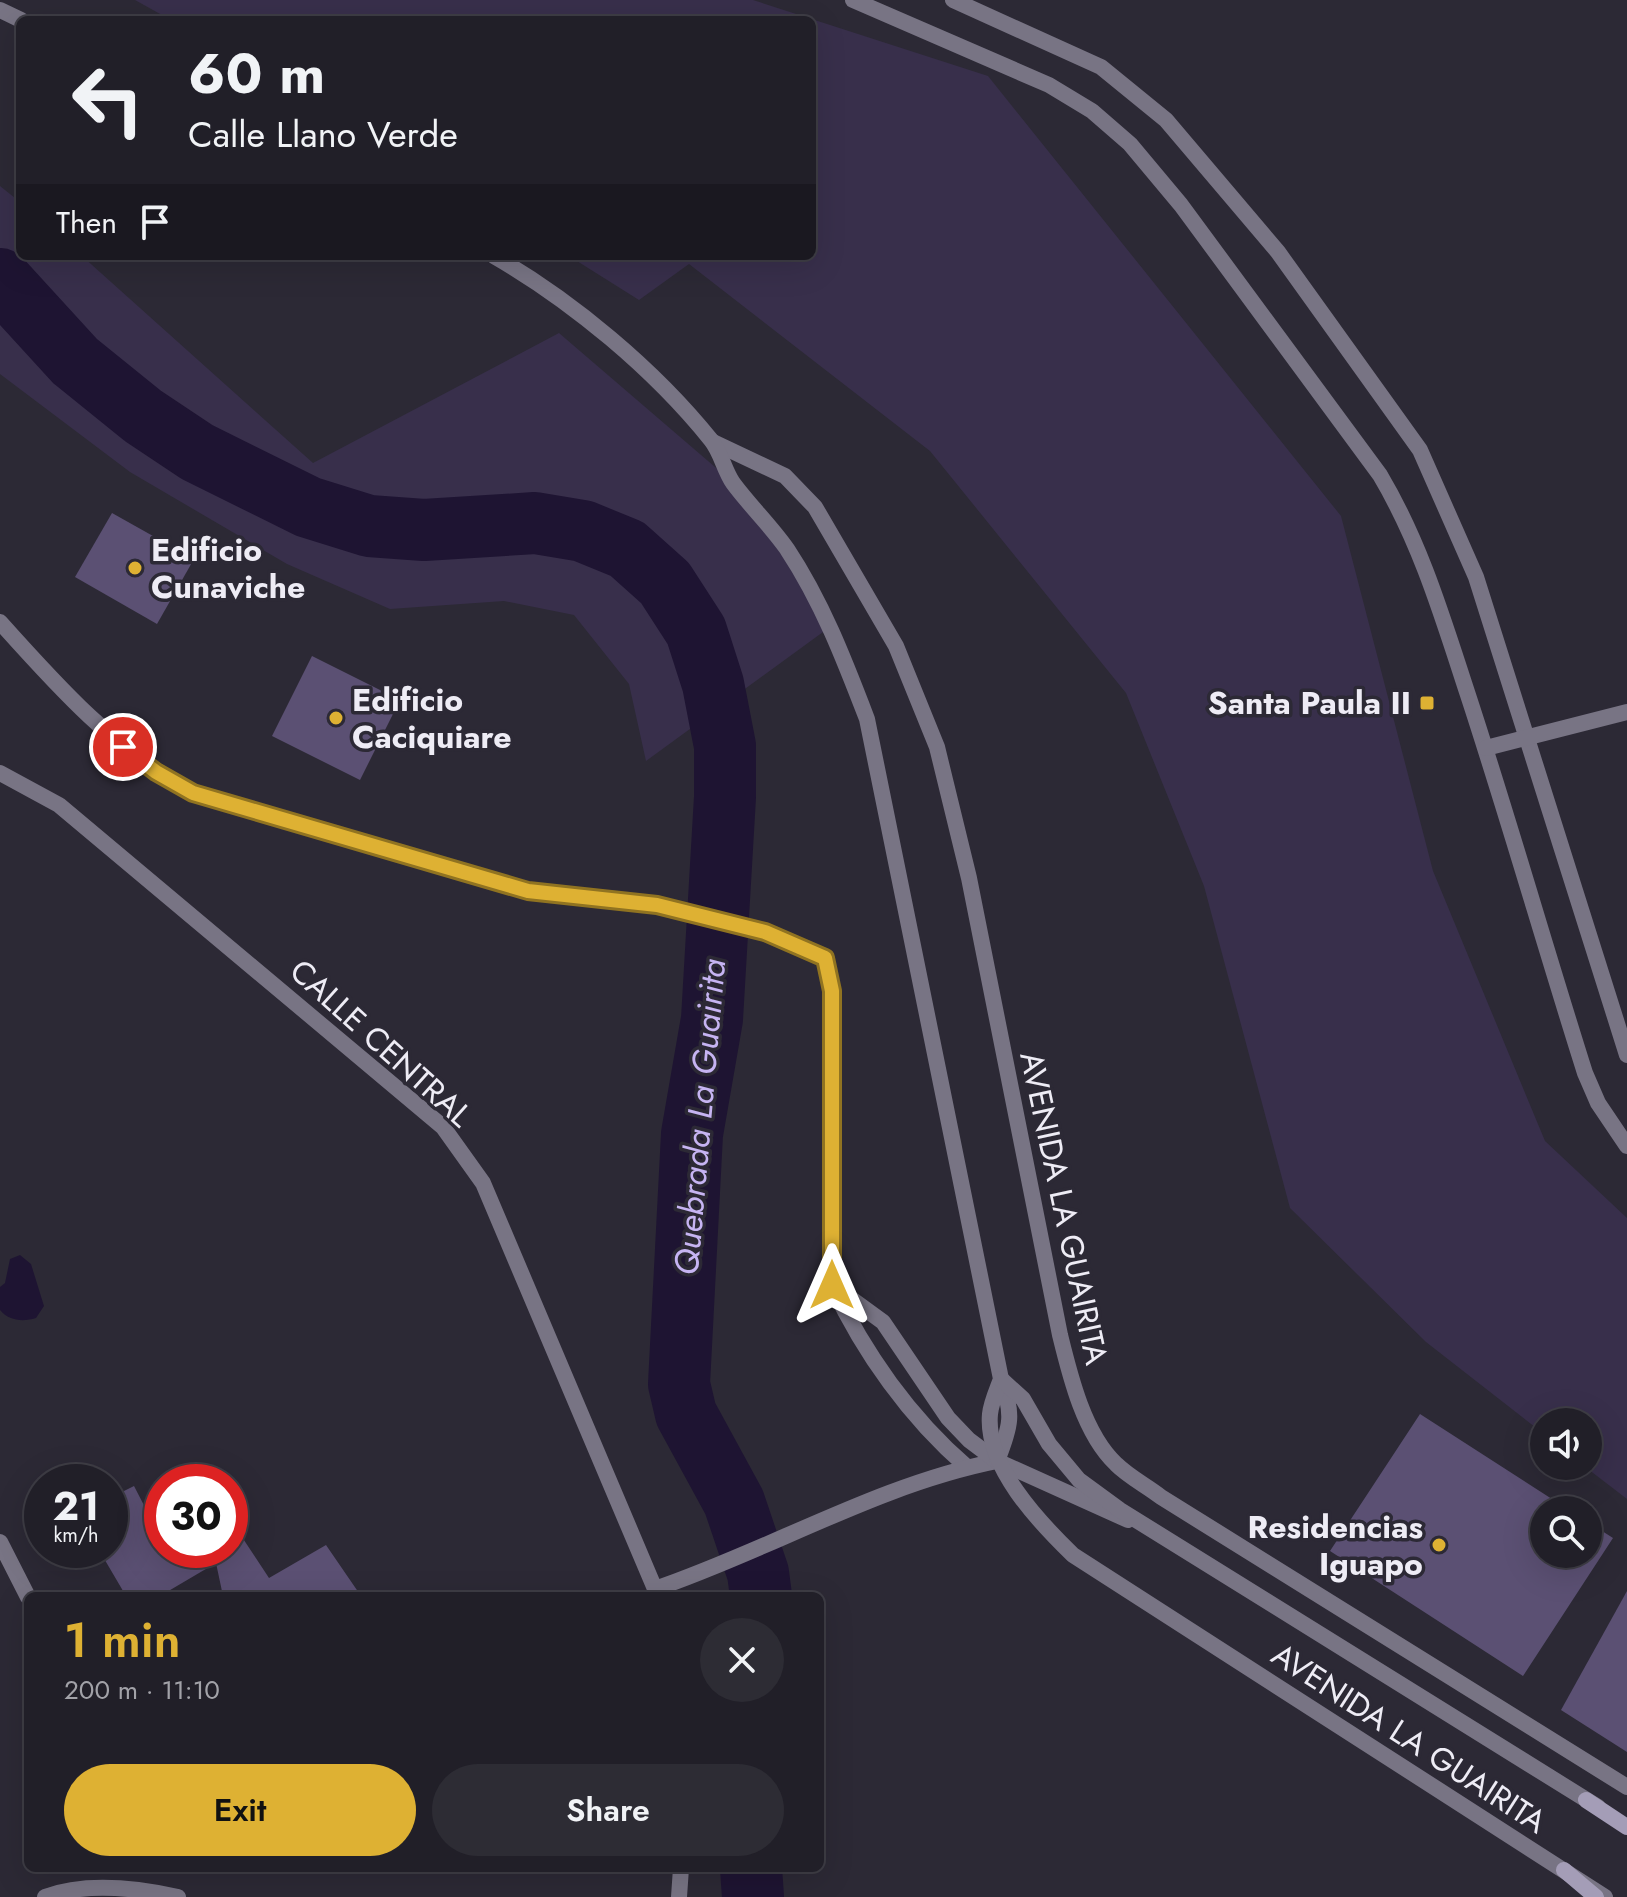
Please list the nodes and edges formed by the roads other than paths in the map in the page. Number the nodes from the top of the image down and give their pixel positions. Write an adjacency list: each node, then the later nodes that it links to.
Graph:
1 (853, 0): 8 (street)
2 (953, 0): 7 (street)
3 (501, 260): 4 (street, AVENIDA LA GUAIRITA)
4 (713, 442): 13 (street, AVENIDA LA GUAIRITA); 20 (street, AVENIDA LA GUAIRITA)
5 (0, 622): 12 (street)
6 (1627, 712): 7 (street)
7 (1526, 737): 8 (street); 10 (street)
8 (1486, 748): 11 (street)
9 (0, 773): 19 (street, CALLE CENTRAL)
10 (1627, 1055)
11 (1627, 1146)
12 (832, 1285): 14 (street); 15 (street)
13 (1001, 1379): 14 (street, AVENIDA LA GUAIRITA); 16 (street, AVENIDA LA GUAIRITA)
14 (997, 1461): 15 (street, CALLE CENTRAL); 16 (street); 23 (street, AVENIDA LA GUAIRITA)
15 (967, 1467): 19 (street, CALLE CENTRAL)
16 (1162, 1536): 21 (street, AVENIDA LA GUAIRITA)
17 (0, 1542): 18 (street)
18 (25, 1592)
19 (656, 1592)
20 (1627, 1787)
21 (1586, 1800): 22 (main road)
22 (1627, 1827)
23 (1564, 1870): 28 (main road); 29 (street, AVENIDA LA GUAIRITA)
24 (681, 1872): 27 (street)
25 (45, 1897): 26 (street)
26 (178, 1897)
27 (679, 1897)
28 (1596, 1897)
29 (1605, 1897)

